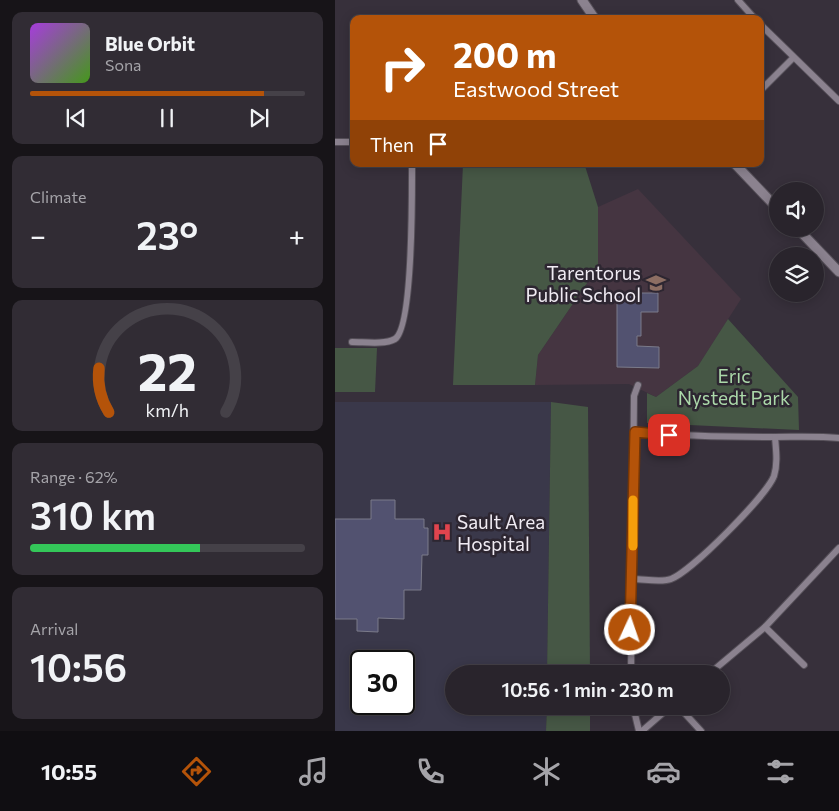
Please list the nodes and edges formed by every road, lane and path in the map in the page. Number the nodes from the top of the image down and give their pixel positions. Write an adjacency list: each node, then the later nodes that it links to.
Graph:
1 (582, 0): 3 (main road)
2 (738, 0): 4 (street)
3 (592, 15)
4 (751, 15)
5 (764, 28): 6 (street)
6 (793, 58): 7 (street); 8 (street)
7 (764, 87)
8 (839, 101)
9 (335, 142): 10 (street)
10 (350, 142)
11 (412, 167): 16 (street)
12 (738, 167): 13 (main road)
13 (769, 200)
14 (806, 237): 15 (main road)
15 (839, 272)
16 (353, 342)
17 (638, 385): 18 (street)
18 (635, 432): 19 (street); 22 (street)
19 (775, 437): 20 (street); 22 (street)
20 (839, 438)
21 (839, 548): 23 (street)
22 (633, 579): 24 (street)
23 (765, 627): 25 (street); 26 (street)
24 (631, 665)
25 (720, 665)
26 (803, 665)
27 (636, 715): 30 (street)
28 (660, 715): 30 (street)
29 (686, 715): 31 (street)
30 (641, 731)
31 (701, 731)

